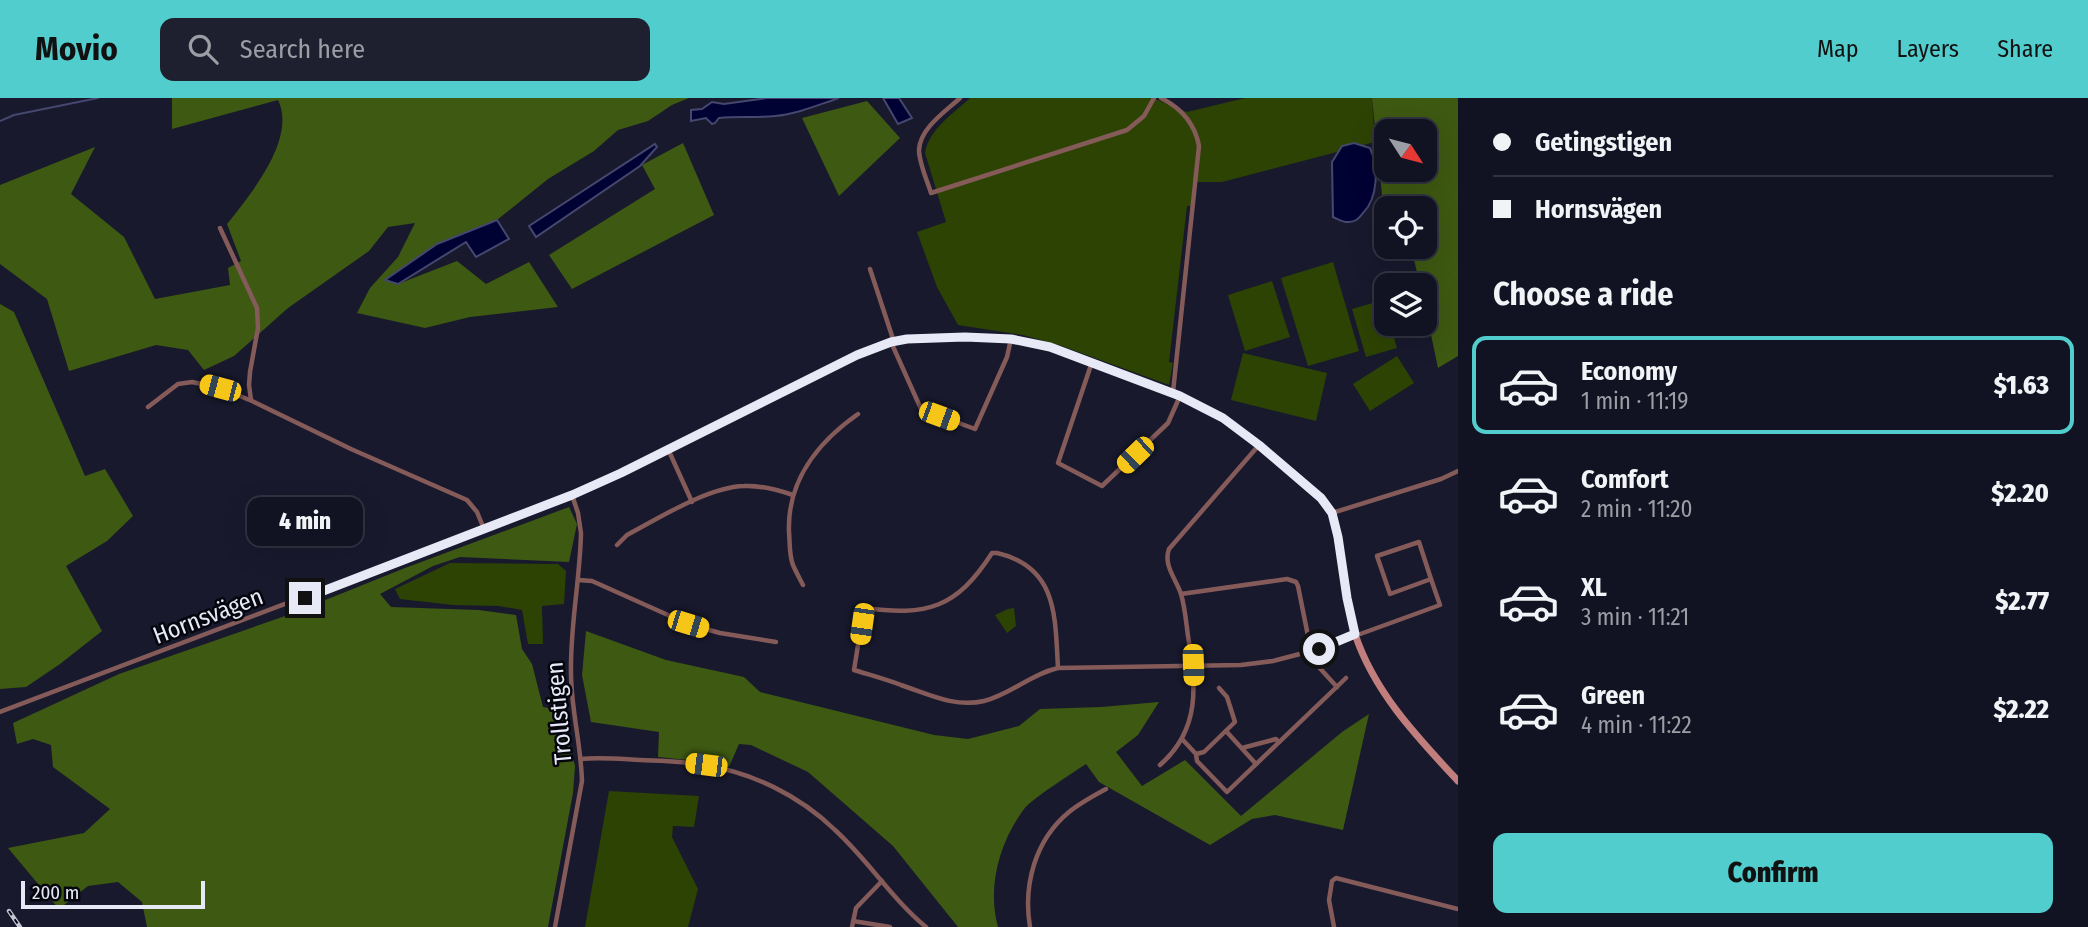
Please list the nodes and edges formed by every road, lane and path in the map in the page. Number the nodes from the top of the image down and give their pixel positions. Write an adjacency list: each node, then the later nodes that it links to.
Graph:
1 (960, 98): 2 (street)
2 (1154, 98)
3 (1161, 98): 9 (street)
4 (220, 228): 11 (street)
5 (870, 268): 7 (street)
6 (1011, 339): 7 (street, Hornsvägen); 7 (street); 8 (street, Hornsvägen)
7 (892, 342): 15 (street, Hornsvägen)
8 (1092, 362): 9 (street, Hornsvägen); 10 (street)
9 (1172, 392): 10 (street, Hornsvägen)
10 (1180, 396): 14 (street, Hornsvägen)
11 (251, 401): 12 (street); 21 (street)
12 (148, 407)
13 (858, 414): 18 (street)
14 (1259, 445): 20 (street, Hornsvägen); 26 (street)
15 (668, 449): 17 (street, Hornsvägen); 19 (street)
16 (1458, 471): 20 (street)
17 (572, 495): 21 (street, Hornsvägen); 24 (street, Trollstigen)
18 (793, 495): 19 (street); 25 (street)
19 (692, 502): 22 (street)
20 (1332, 513): 27 (street)
21 (484, 529): 35 (street, Hornsvägen)
22 (617, 545)
23 (1431, 579): 23 (street); 27 (street)
24 (578, 580): 28 (street); 41 (street, Trollstigen)
25 (803, 585)
26 (1181, 594): 29 (street); 30 (street)
27 (1355, 634): 29 (street); 44 (street)
28 (776, 642)
29 (1308, 652): 30 (street); 33 (street)
30 (1193, 665): 31 (street); 37 (street)
31 (1058, 668): 31 (street)
32 (1346, 678): 33 (street)
33 (1337, 687): 38 (street)
34 (1219, 688): 36 (street)
35 (0, 712)
36 (1227, 732): 39 (street); 40 (street)
37 (1182, 739): 40 (street); 43 (street)
38 (1279, 742): 39 (street); 42 (street)
39 (1242, 748): 42 (street)
40 (1196, 754): 42 (street)
41 (581, 759): 46 (street); 49 (street, Trollstigen)
42 (1256, 764)
43 (1160, 765)
44 (1458, 782)
45 (1106, 789): 52 (street)
46 (883, 881): 48 (street); 51 (street)
47 (1458, 909): 53 (street)
48 (852, 924): 50 (street)
49 (555, 927)
50 (891, 927)
51 (926, 927)
52 (1030, 927)
53 (1334, 927)

